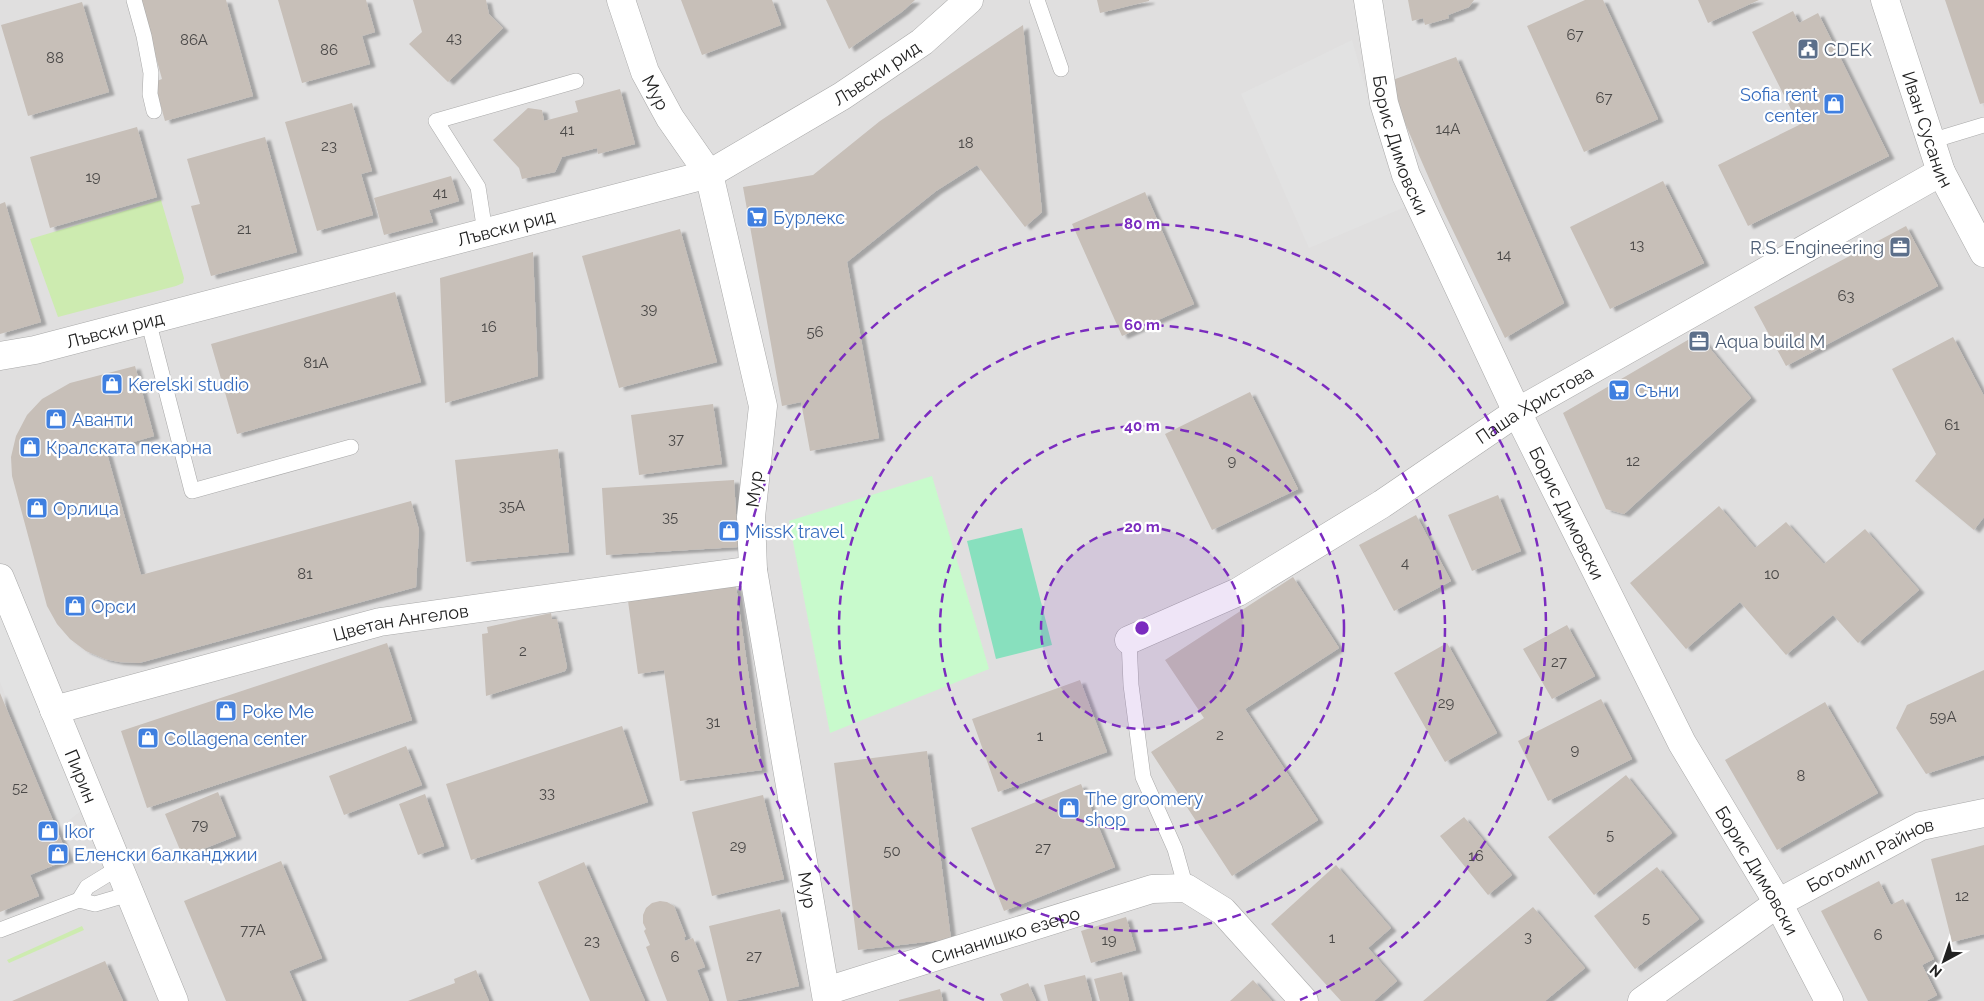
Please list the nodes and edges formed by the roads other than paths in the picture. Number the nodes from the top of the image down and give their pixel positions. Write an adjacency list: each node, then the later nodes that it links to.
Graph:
1 (134, 0): 9 (lane)
2 (621, 0): 13 (street, Мур)
3 (969, 0): 13 (street, Лъвски рид)
4 (1037, 0): 7 (lane)
5 (1368, 0): 18 (street, Борис Димовски)
6 (1885, 0): 11 (street, Иван Сусанин)
7 (1060, 69)
8 (576, 81): 14 (lane)
9 (154, 111)
10 (1984, 125): 11 (lane)
11 (1931, 141): 12 (street, Иван Сусанин)
12 (1941, 172): 15 (street, Иван Сусанин); 18 (street, Паша Христова)
13 (709, 174): 14 (street, Лъвски рид); 20 (street, Мур)
14 (484, 232): 16 (street, Лъвски рид)
15 (1984, 253)
16 (148, 320): 17 (street, Лъвски рид); 19 (lane)
17 (0, 356)
18 (1516, 412): 22 (street, Паша Христова); 29 (street, Борис Димовски)
19 (351, 448)
20 (753, 570): 23 (street, Цветан Ангелов); 31 (street, Мур)
21 (0, 578): 23 (street, Пирин)
22 (1129, 640): 26 (lane)
23 (54, 710): 25 (street, Пирин)
24 (1984, 813): 29 (street, Богомил Райнов)
25 (118, 868): 27 (street, Пирин); 28 (lane)
26 (1186, 888): 31 (street, Синанишко езеро); 33 (street)
27 (130, 894): 28 (lane); 32 (street, Пирин)
28 (79, 900): 30 (lane)
29 (1778, 903): 34 (street, Богомил Райнов); 35 (street, Борис Димовски)
30 (0, 930)
31 (826, 996)
32 (174, 1001)
33 (1304, 1001)
34 (1642, 1001)
35 (1829, 1001)

